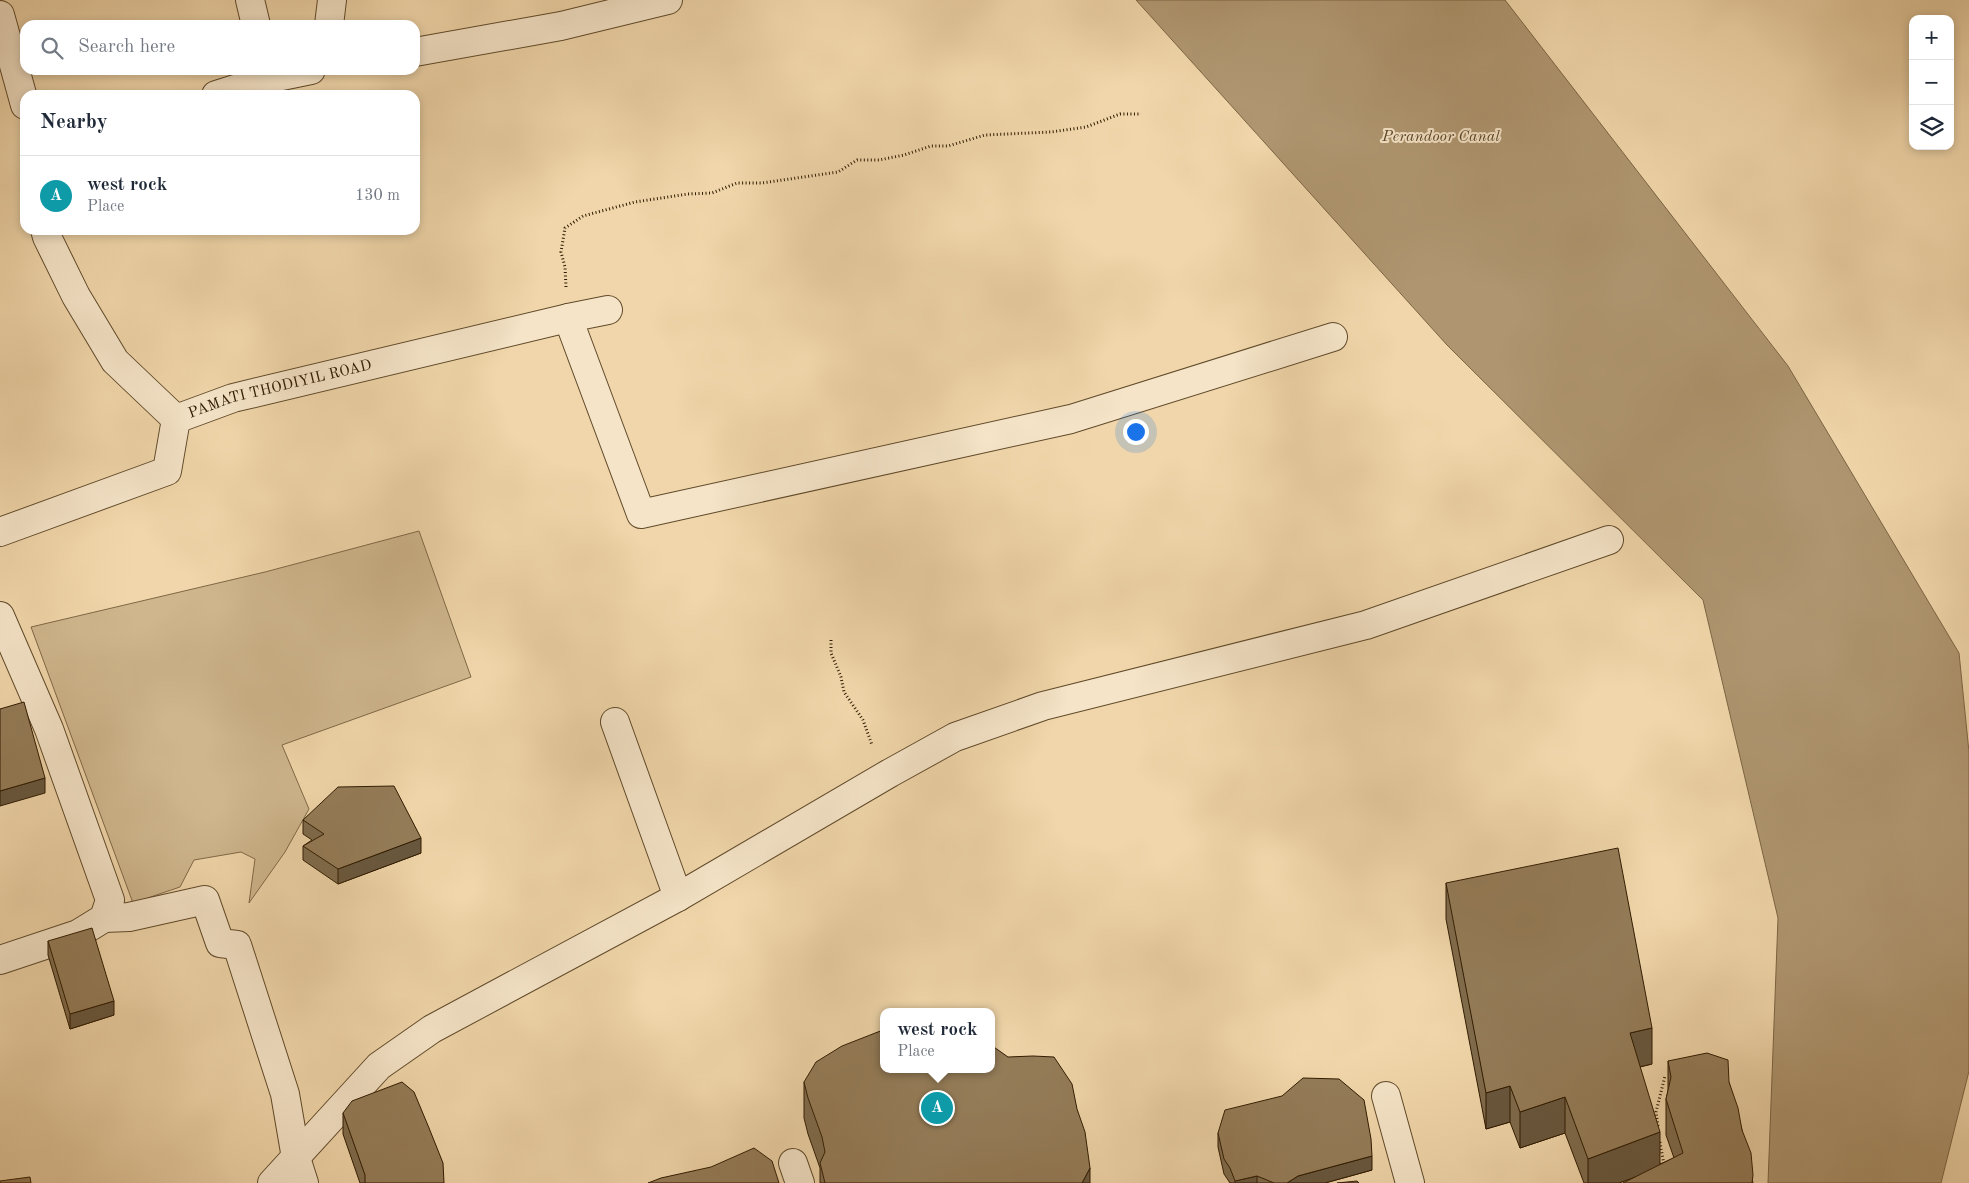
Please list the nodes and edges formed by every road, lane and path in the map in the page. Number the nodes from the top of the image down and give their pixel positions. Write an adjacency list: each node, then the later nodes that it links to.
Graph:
1 (250, 0): 5 (street)
2 (332, 0): 6 (street)
3 (668, 0): 7 (street)
4 (0, 15): 9 (street)
5 (255, 20)
6 (330, 20)
7 (420, 51)
8 (266, 75): 10 (street)
9 (21, 90)
10 (228, 90)
11 (1141, 114): 14 (path)
12 (46, 235): 16 (street)
13 (608, 310): 14 (street, PAMATI THODIYIL ROAD)
14 (568, 318): 15 (street); 16 (street, PAMATI THODIYIL ROAD)
15 (1333, 337)
16 (176, 419): 17 (street, PAMATI THODIYIL ROAD)
17 (0, 532)
18 (1609, 540): 22 (street)
19 (0, 616): 24 (street)
20 (831, 640): 22 (path)
21 (616, 722): 23 (street)
22 (890, 773): 23 (street)
23 (678, 897): 30 (street)
24 (104, 918): 25 (street); 30 (street)
25 (0, 960)
26 (1665, 1076): 28 (path)
27 (1386, 1096): 33 (street)
28 (1658, 1129)
29 (1659, 1138): 31 (path)
30 (300, 1170): 32 (street)
31 (1666, 1174)
32 (272, 1183)
33 (1410, 1183)

